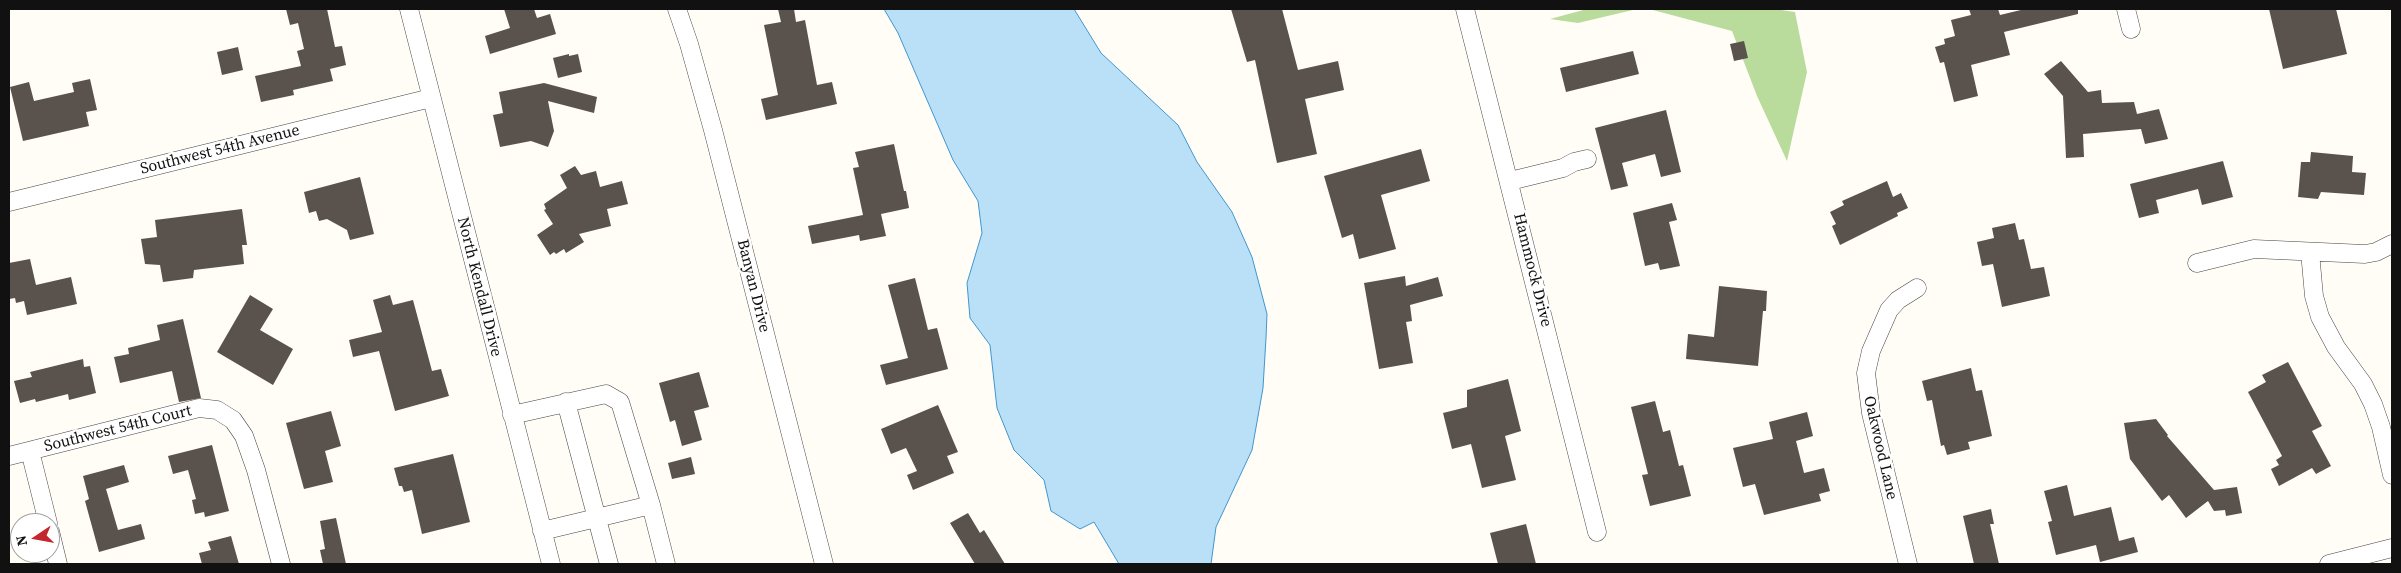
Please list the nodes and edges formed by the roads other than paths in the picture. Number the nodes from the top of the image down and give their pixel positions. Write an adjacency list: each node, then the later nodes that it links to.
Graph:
1 (409, 9): 6 (street, North Kendall Drive)
2 (677, 9): 29 (street, Banyan Drive)
3 (1465, 9): 8 (street, Hammock Drive)
4 (2126, 9): 5 (street)
5 (2131, 29)
6 (431, 98): 9 (street, Southwest 54th Avenue); 15 (street, North Kendall Drive)
7 (1587, 159): 8 (street)
8 (1510, 181): 23 (street, Hammock Drive)
9 (9, 202)
10 (2392, 244): 11 (street)
11 (2310, 252): 12 (street); 18 (street)
12 (2197, 263)
13 (1917, 288): 30 (street, Oakwood Lane)
14 (566, 402): 15 (street); 19 (street); 21 (street)
15 (512, 415): 22 (street, North Kendall Drive)
16 (30, 451): 17 (street, Southwest 54th Court); 20 (street); 25 (street, Southwest 54th Court)
17 (9, 456)
18 (2392, 475)
19 (651, 505): 21 (street); 28 (street)
20 (46, 513)
21 (597, 518): 22 (street); 27 (street)
22 (542, 531): 26 (street, North Kendall Drive)
23 (1597, 532)
24 (2392, 548): 31 (street)
25 (281, 564)
26 (551, 564)
27 (609, 564)
28 (666, 564)
29 (824, 564)
30 (1908, 564)
31 (2328, 564)

